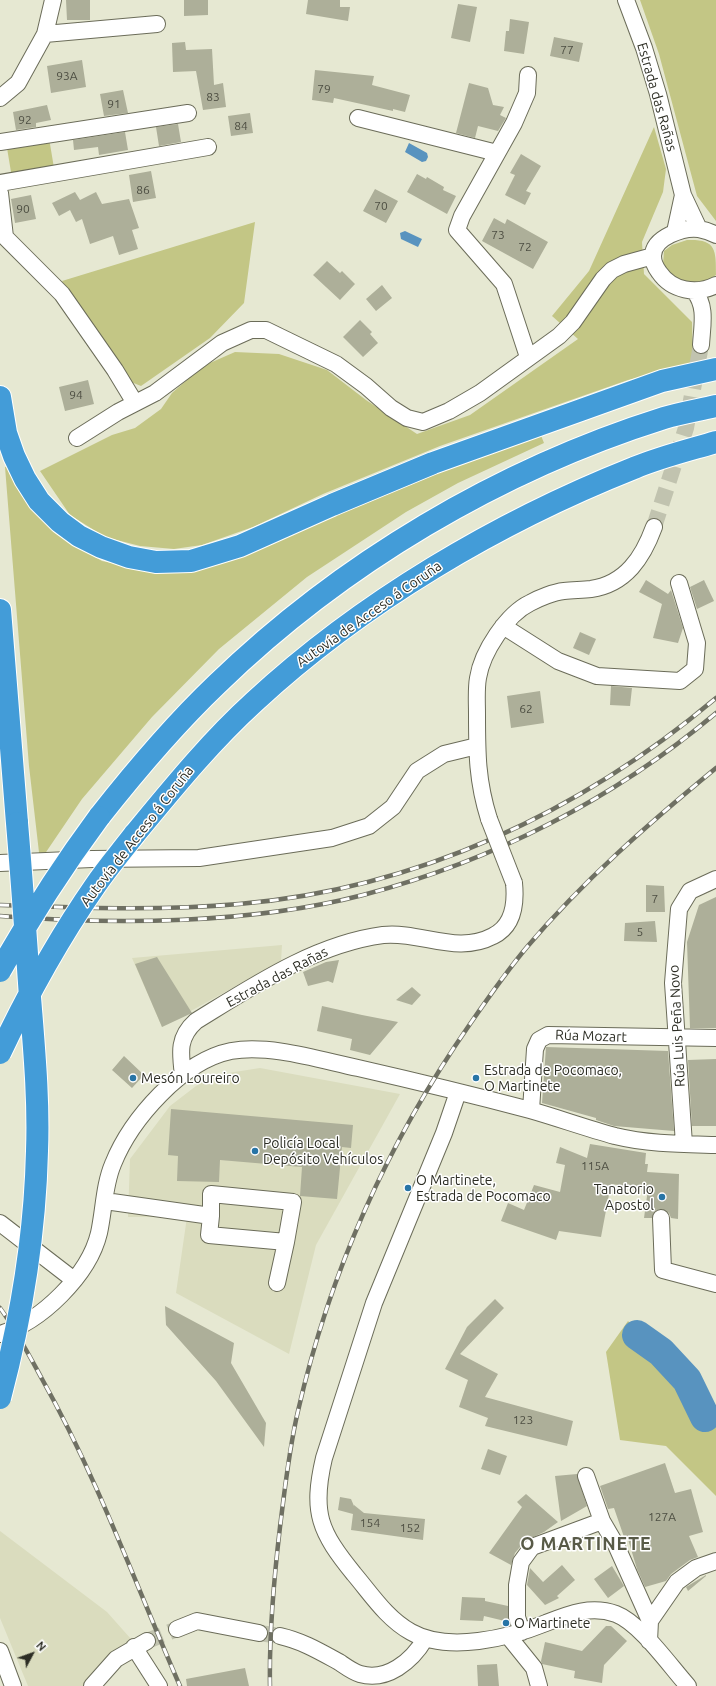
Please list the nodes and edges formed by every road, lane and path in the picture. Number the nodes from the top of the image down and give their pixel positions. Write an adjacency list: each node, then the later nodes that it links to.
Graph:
1 (53, 0): 4 (street)
2 (626, 0): 14 (street, Estrada das Rañas)
3 (157, 24): 4 (street)
4 (45, 34): 6 (street)
5 (528, 75): 11 (street)
6 (0, 98)
7 (188, 113): 9 (street)
8 (358, 118): 11 (street)
9 (0, 142)
10 (208, 147): 12 (street)
11 (497, 153): 23 (street)
12 (0, 183)
13 (0, 193): 26 (street)
14 (683, 195): 15 (street, Estrada das Rañas); 16 (street, Estrada das Rañas)
15 (699, 229): 16 (street); 17 (street)
16 (676, 232): 18 (street)
17 (716, 235)
18 (653, 256): 20 (street); 23 (street)
19 (715, 286): 20 (street); 21 (street)
20 (694, 291): 21 (street)
21 (703, 315): 22 (street)
22 (701, 345)
23 (528, 357): 26 (street)
24 (716, 369): 25 (highway)
25 (0, 397)
26 (135, 403): 28 (street)
27 (716, 406): 37 (highway, bridge)
28 (77, 438)
29 (716, 442): 40 (highway, Autovía de Acceso á Coruña, bridge)
30 (654, 527): 33 (street, Estrada das Rañas)
31 (679, 583): 33 (street)
32 (0, 610): 55 (highway, bridge)
33 (503, 626): 34 (street, Estrada das Rañas)
34 (477, 746): 35 (street); 41 (street, Estrada das Rañas, bridge)
35 (0, 863)
36 (716, 878): 38 (street, Rúa Luis Peña Novo)
37 (0, 971)
38 (677, 1038): 39 (street, Rúa Mozart); 43 (street, Rúa Mozart); 44 (street, Rúa Luis Peña Novo)
39 (716, 1038)
40 (0, 1053)
41 (182, 1075): 42 (street); 46 (street)
42 (458, 1092): 43 (street); 64 (street)
43 (531, 1110): 44 (street)
44 (684, 1144): 45 (street)
45 (716, 1145)
46 (105, 1201): 47 (street); 51 (street)
47 (211, 1216): 50 (street); 50 (street)
48 (661, 1218): 53 (street)
49 (0, 1224): 51 (street)
50 (286, 1242): 52 (street)
51 (74, 1280): 54 (street)
52 (277, 1283)
53 (716, 1284)
54 (0, 1334)
55 (0, 1398)
56 (586, 1476): 57 (street)
57 (602, 1521): 59 (street); 62 (street)
58 (716, 1561): 59 (street)
59 (650, 1622): 65 (street)
60 (177, 1629): 61 (street)
61 (259, 1633)
62 (516, 1635): 64 (street); 65 (street); 71 (street)
63 (280, 1636): 64 (street)
64 (425, 1639)
65 (649, 1641): 67 (street)
66 (0, 1651): 68 (street)
67 (681, 1684)
68 (13, 1686)
69 (92, 1686): 70 (street)
70 (159, 1686)
71 (539, 1686)

